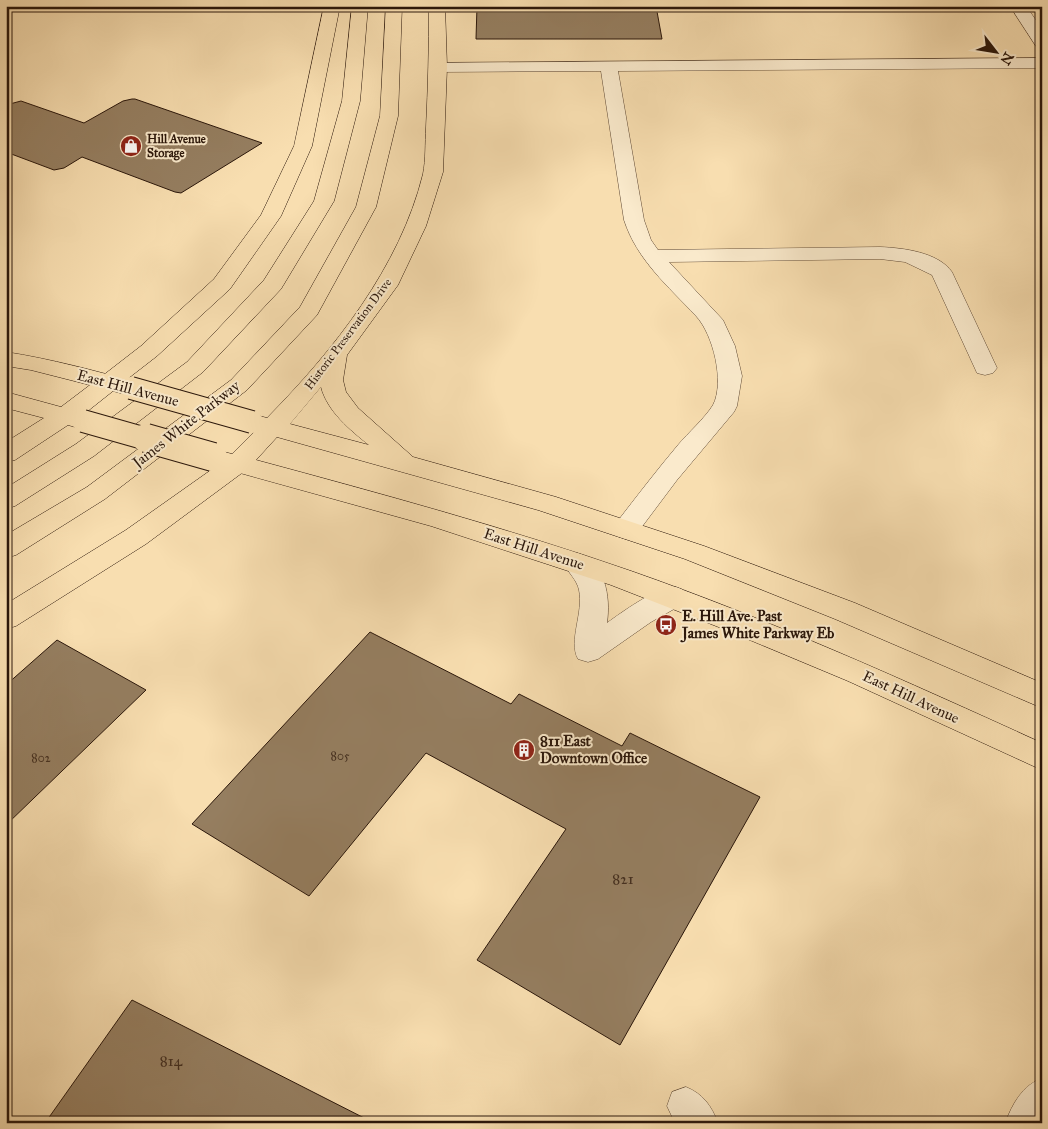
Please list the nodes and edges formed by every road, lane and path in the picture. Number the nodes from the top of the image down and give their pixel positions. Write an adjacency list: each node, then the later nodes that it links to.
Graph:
1 (332, 6): 15 (main road)
2 (360, 6): 22 (main road)
3 (394, 6): 24 (main road, James White Parkway)
4 (437, 6): 10 (main road, Historic Preservation Drive)
5 (1018, 6): 6 (street); 7 (street)
6 (1034, 7)
7 (1042, 42)
8 (1042, 63): 9 (street)
9 (610, 66): 10 (street); 11 (street)
10 (438, 67): 12 (main road, Historic Preservation Drive)
11 (653, 256): 14 (street); 23 (street)
12 (336, 354): 18 (main road, Historic Preservation Drive); 21 (main road)
13 (6, 359): 15 (main road, East Hill Avenue)
14 (985, 368)
15 (120, 385): 17 (main road); 18 (main road, East Hill Avenue, bridge)
16 (6, 400): 17 (main road, East Hill Avenue)
17 (74, 419): 19 (main road); 20 (main road, East Hill Avenue, bridge)
18 (262, 425): 20 (main road, Historic Preservation Drive); 21 (main road, East Hill Avenue)
19 (6, 454)
20 (225, 460): 25 (main road, East Hill Avenue); 27 (main road, Historic Preservation Drive)
21 (408, 464): 23 (main road, East Hill Avenue)
22 (6, 500)
23 (626, 529): 28 (main road, East Hill Avenue)
24 (6, 548)
25 (577, 563): 26 (main road, East Hill Avenue); 26 (street)
26 (673, 597): 29 (main road, East Hill Avenue)
27 (6, 618)
28 (1042, 696)
29 (1042, 757)
30 (1042, 1097): 31 (street)
31 (1024, 1123)

